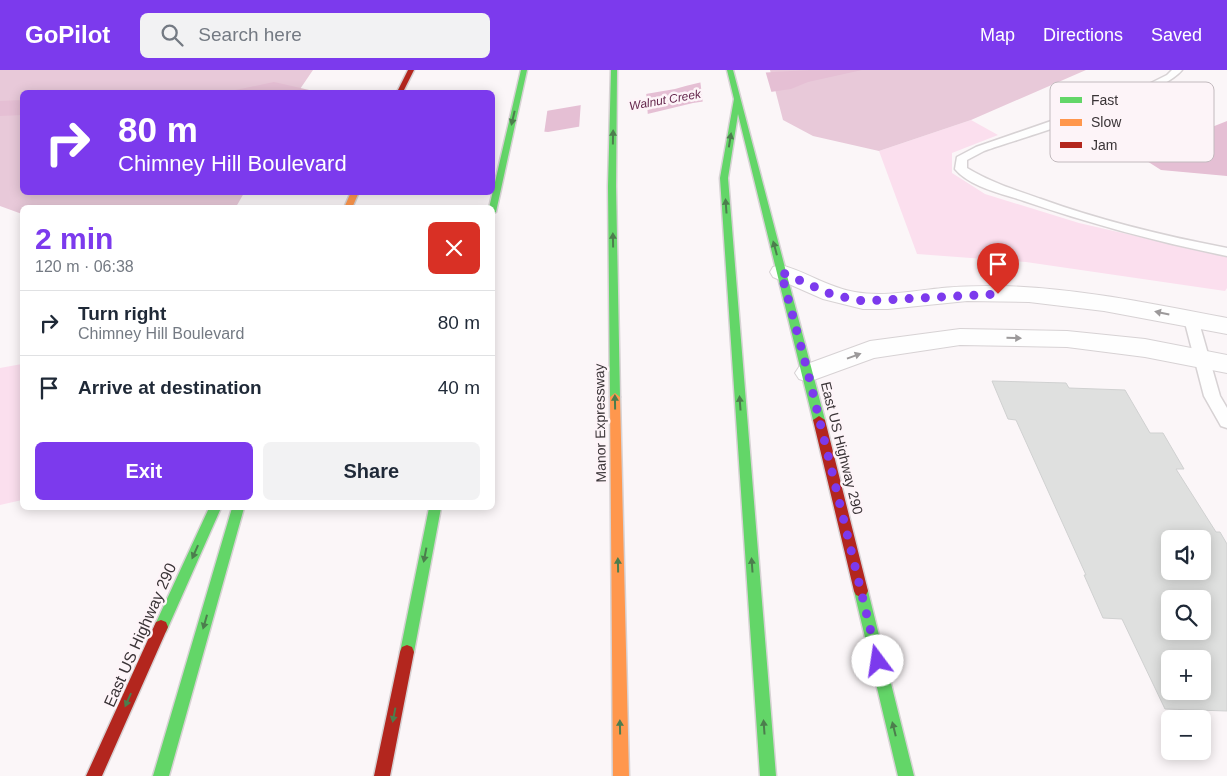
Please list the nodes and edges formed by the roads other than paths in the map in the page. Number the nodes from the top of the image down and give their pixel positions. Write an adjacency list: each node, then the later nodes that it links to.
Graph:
1 (411, 70): 7 (main road)
2 (524, 70): 10 (main road, one-way to 10)
3 (614, 70): 25 (main road, Manor Expressway, one-way to 3)
4 (730, 70): 8 (main road, East US Highway 290)
5 (1177, 70): 6 (lane)
6 (1160, 82)
7 (401, 90)
8 (736, 101): 12 (main road, East US Highway 290, one-way to 8); 26 (main road, one-way to 8)
9 (1050, 125): 11 (lane)
10 (494, 205)
11 (1227, 252)
12 (781, 272): 13 (street, one-way to 12); 17 (main road, East US Highway 290)
13 (1190, 319): 14 (street); 15 (lane)
14 (1227, 326)
15 (1202, 359): 16 (street); 17 (street, one-way to 15); 18 (lane)
16 (1227, 364)
17 (808, 373): 27 (main road, East US Highway 290, one-way to 17)
18 (1227, 422)
19 (214, 510): 22 (main road, East US Highway 290, one-way to 22)
20 (237, 510): 23 (main road, one-way to 23)
21 (435, 510): 24 (main road, one-way to 24)
22 (94, 776)
23 (161, 776)
24 (382, 776)
25 (621, 776)
26 (768, 776)
27 (906, 776)

